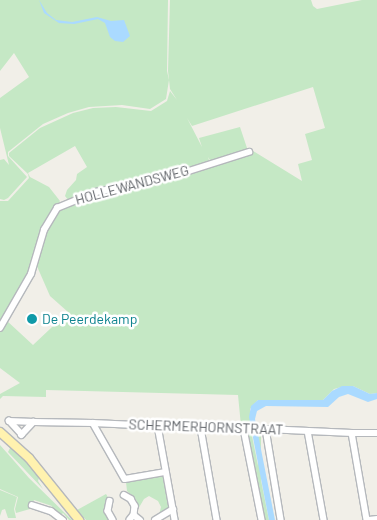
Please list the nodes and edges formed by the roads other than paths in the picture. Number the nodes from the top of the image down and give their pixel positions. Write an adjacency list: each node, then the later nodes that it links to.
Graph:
1 (249, 152): 2 (street, HOLLEWANDSWEG)
2 (0, 328)
3 (34, 422): 4 (street, SCHERMERHORNSTRAAT)
4 (93, 423): 5 (street, SCHERMERHORNSTRAAT); 13 (street)
5 (158, 426): 6 (street, SCHERMERHORNSTRAAT); 13 (street)
6 (201, 428): 7 (street, SCHERMERHORNSTRAAT); 26 (street)
7 (246, 429): 8 (street, SCHERMERHORNSTRAAT); 27 (street)
8 (266, 429): 9 (street, SCHERMERHORNSTRAAT); 28 (street)
9 (308, 431): 11 (street, SCHERMERHORNSTRAAT); 29 (street)
10 (0, 432): 21 (main road)
11 (352, 433): 12 (street, SCHERMERHORNSTRAAT); 30 (street)
12 (377, 433)
13 (165, 472): 17 (street)
14 (124, 495): 18 (street)
15 (110, 501): 22 (street)
16 (32, 505): 20 (street)
17 (173, 510): 24 (street); 25 (street)
18 (132, 518): 23 (street)
19 (377, 518): 30 (street)
20 (63, 520)
21 (79, 520)
22 (113, 520)
23 (140, 520)
24 (155, 520)
25 (175, 520)
26 (217, 520)
27 (262, 520)
28 (281, 520)
29 (324, 520)
30 (368, 520)

